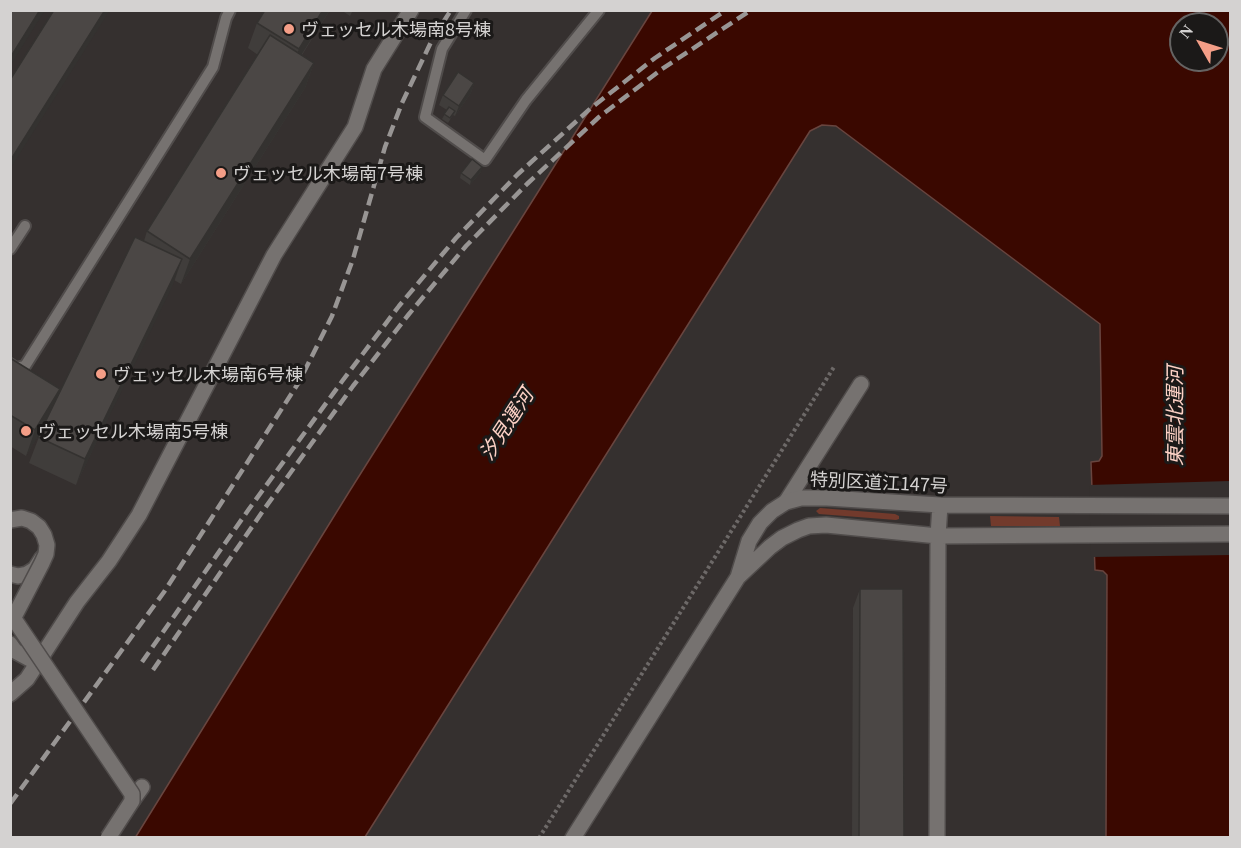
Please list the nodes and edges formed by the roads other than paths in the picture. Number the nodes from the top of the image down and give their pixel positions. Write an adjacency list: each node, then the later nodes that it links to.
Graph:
1 (230, 10): 7 (lane)
2 (411, 10): 19 (street)
3 (466, 10): 4 (lane)
4 (599, 10)
5 (25, 226): 6 (lane)
6 (10, 249)
7 (10, 364)
8 (861, 384): 9 (street)
9 (786, 502): 10 (street, 特別区道江147号); 16 (street, 特別区道江147号)
10 (940, 505): 11 (street, 特別区道江147号); 14 (street)
11 (1230, 506)
12 (10, 519): 15 (street, bridge); 17 (street, bridge)
13 (1230, 534): 14 (street, 特別区道江147号)
14 (938, 536): 16 (street, 特別区道江147号); 25 (street)
15 (10, 574)
16 (738, 577): 24 (street, 特別区道江147号)
17 (12, 615): 22 (street, bridge)
18 (10, 644): 19 (street)
19 (37, 663): 20 (street)
20 (10, 694)
21 (142, 787): 22 (street)
22 (132, 801): 23 (street, bridge)
23 (108, 837)
24 (573, 837)
25 (937, 837)

